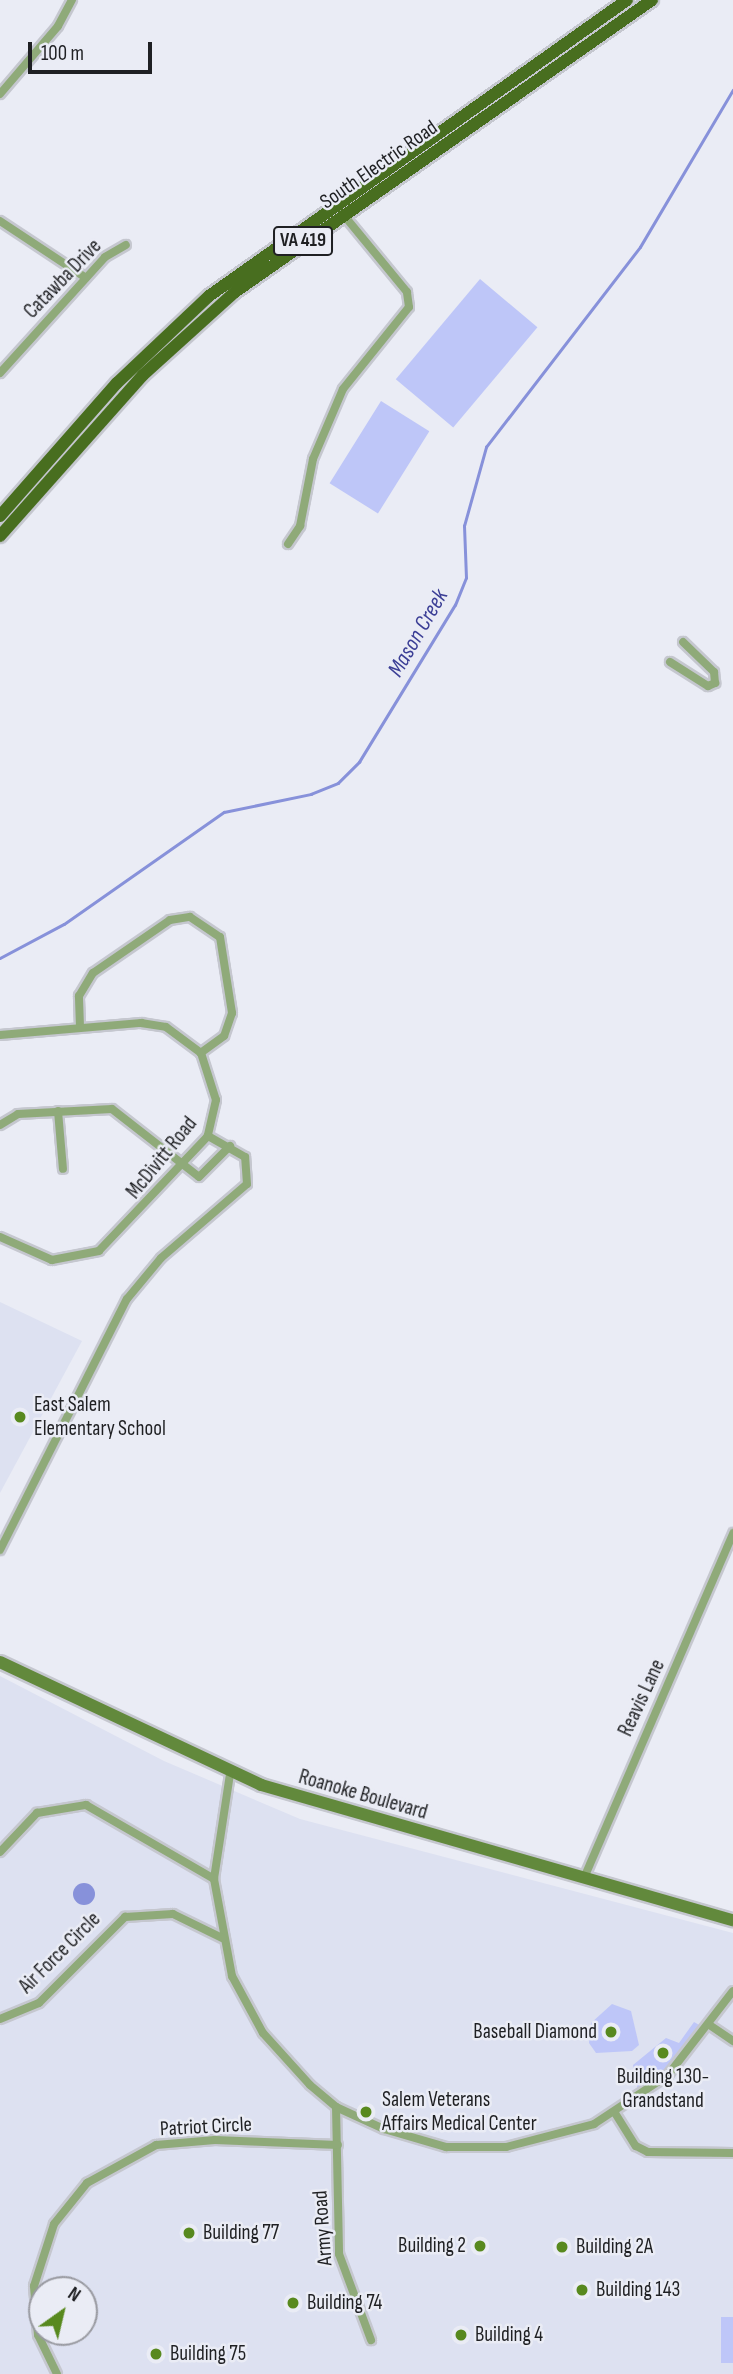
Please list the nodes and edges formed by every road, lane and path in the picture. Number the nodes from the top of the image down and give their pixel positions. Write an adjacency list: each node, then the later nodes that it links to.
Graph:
1 (72, 0): 4 (street)
2 (627, 0): 5 (main road, South Electric Road / VA 419)
3 (652, 0): 6 (main road, South Electric Road / VA 419)
4 (0, 94)
5 (335, 202): 6 (street); 11 (main road, South Electric Road / VA 419)
6 (342, 214): 12 (main road, South Electric Road / VA 419); 13 (street)
7 (0, 220): 9 (street)
8 (126, 245): 9 (street, Catawba Drive)
9 (86, 278): 10 (street, Catawba Drive)
10 (0, 373)
11 (0, 516)
12 (0, 536)
13 (288, 544)
14 (683, 642): 15 (street)
15 (670, 662)
16 (80, 1027): 17 (street); 18 (street); 18 (street)
17 (0, 1035)
18 (201, 1053): 21 (street, McDivitt Road)
19 (58, 1111): 20 (street); 23 (street); 24 (street)
20 (0, 1125)
21 (208, 1136): 22 (street); 23 (street, McDivitt Road)
22 (230, 1146): 23 (street); 27 (street)
23 (182, 1167): 25 (street, McDivitt Road)
24 (62, 1169)
25 (0, 1237)
26 (733, 1533): 31 (street, Reavis Lane)
27 (0, 1550)
28 (0, 1662): 29 (main road, Roanoke Boulevard)
29 (230, 1774): 31 (main road, Roanoke Boulevard); 32 (street)
30 (0, 1852): 32 (street)
31 (584, 1878): 33 (main road, Roanoke Boulevard)
32 (214, 1879): 34 (street)
33 (733, 1920)
34 (222, 1938): 36 (street, Air Force Circle); 39 (street)
35 (733, 1991): 37 (street)
36 (0, 2018)
37 (711, 2026): 38 (street); 40 (street)
38 (733, 2041)
39 (336, 2107): 40 (street); 41 (street, Army Road)
40 (615, 2113): 42 (street)
41 (338, 2145): 43 (street, Army Road); 44 (street, Patriot Circle)
42 (733, 2153)
43 (371, 2340)
44 (57, 2374)

